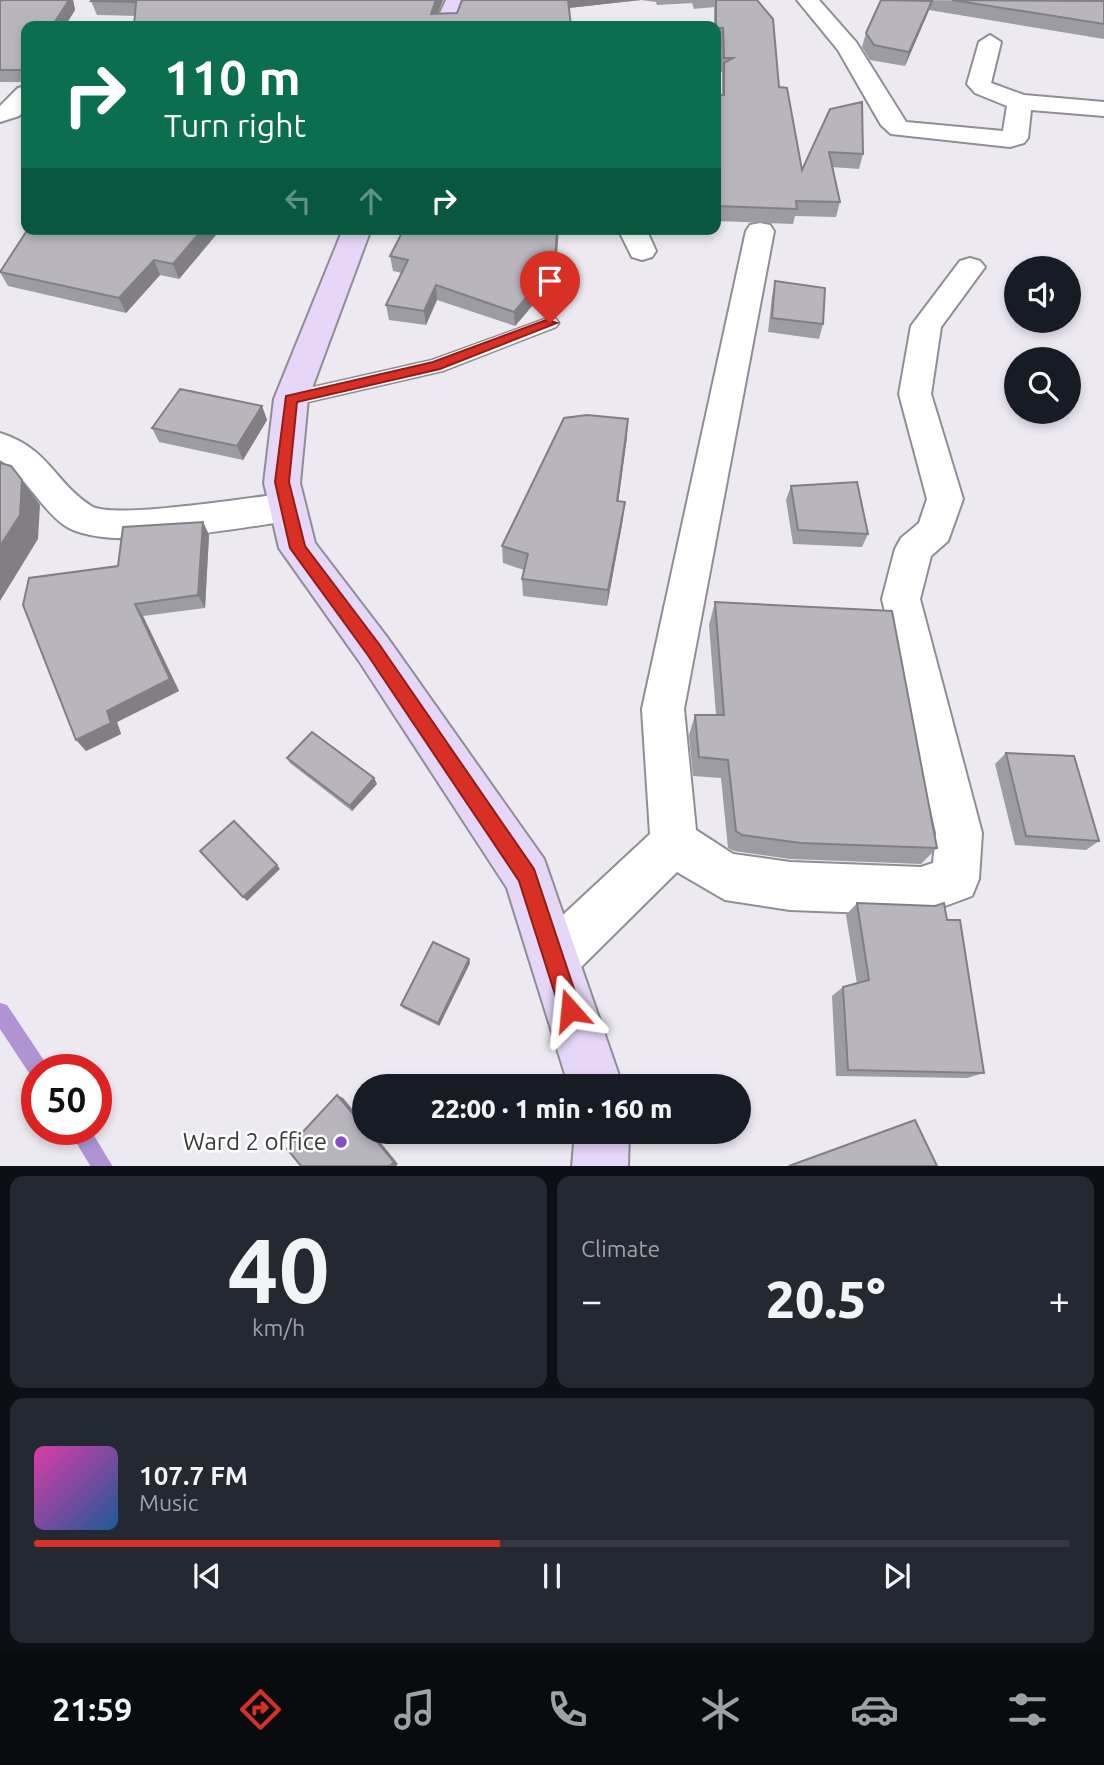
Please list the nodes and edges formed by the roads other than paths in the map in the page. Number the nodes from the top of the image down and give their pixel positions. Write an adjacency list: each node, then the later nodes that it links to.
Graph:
1 (457, 0): 3 (main road)
2 (808, 0): 5 (street)
3 (447, 21)
4 (990, 42): 5 (street)
5 (1020, 102): 6 (street)
6 (1104, 109)
7 (760, 231): 14 (street)
8 (356, 235): 11 (main road)
9 (970, 267): 14 (street)
10 (550, 323): 11 (lane)
11 (291, 399): 13 (main road)
12 (0, 446): 13 (street)
13 (288, 507): 15 (main road)
14 (674, 843): 15 (street)
15 (554, 958): 16 (main road)
16 (592, 1074)
17 (601, 1144): 18 (main road)
18 (600, 1166)

